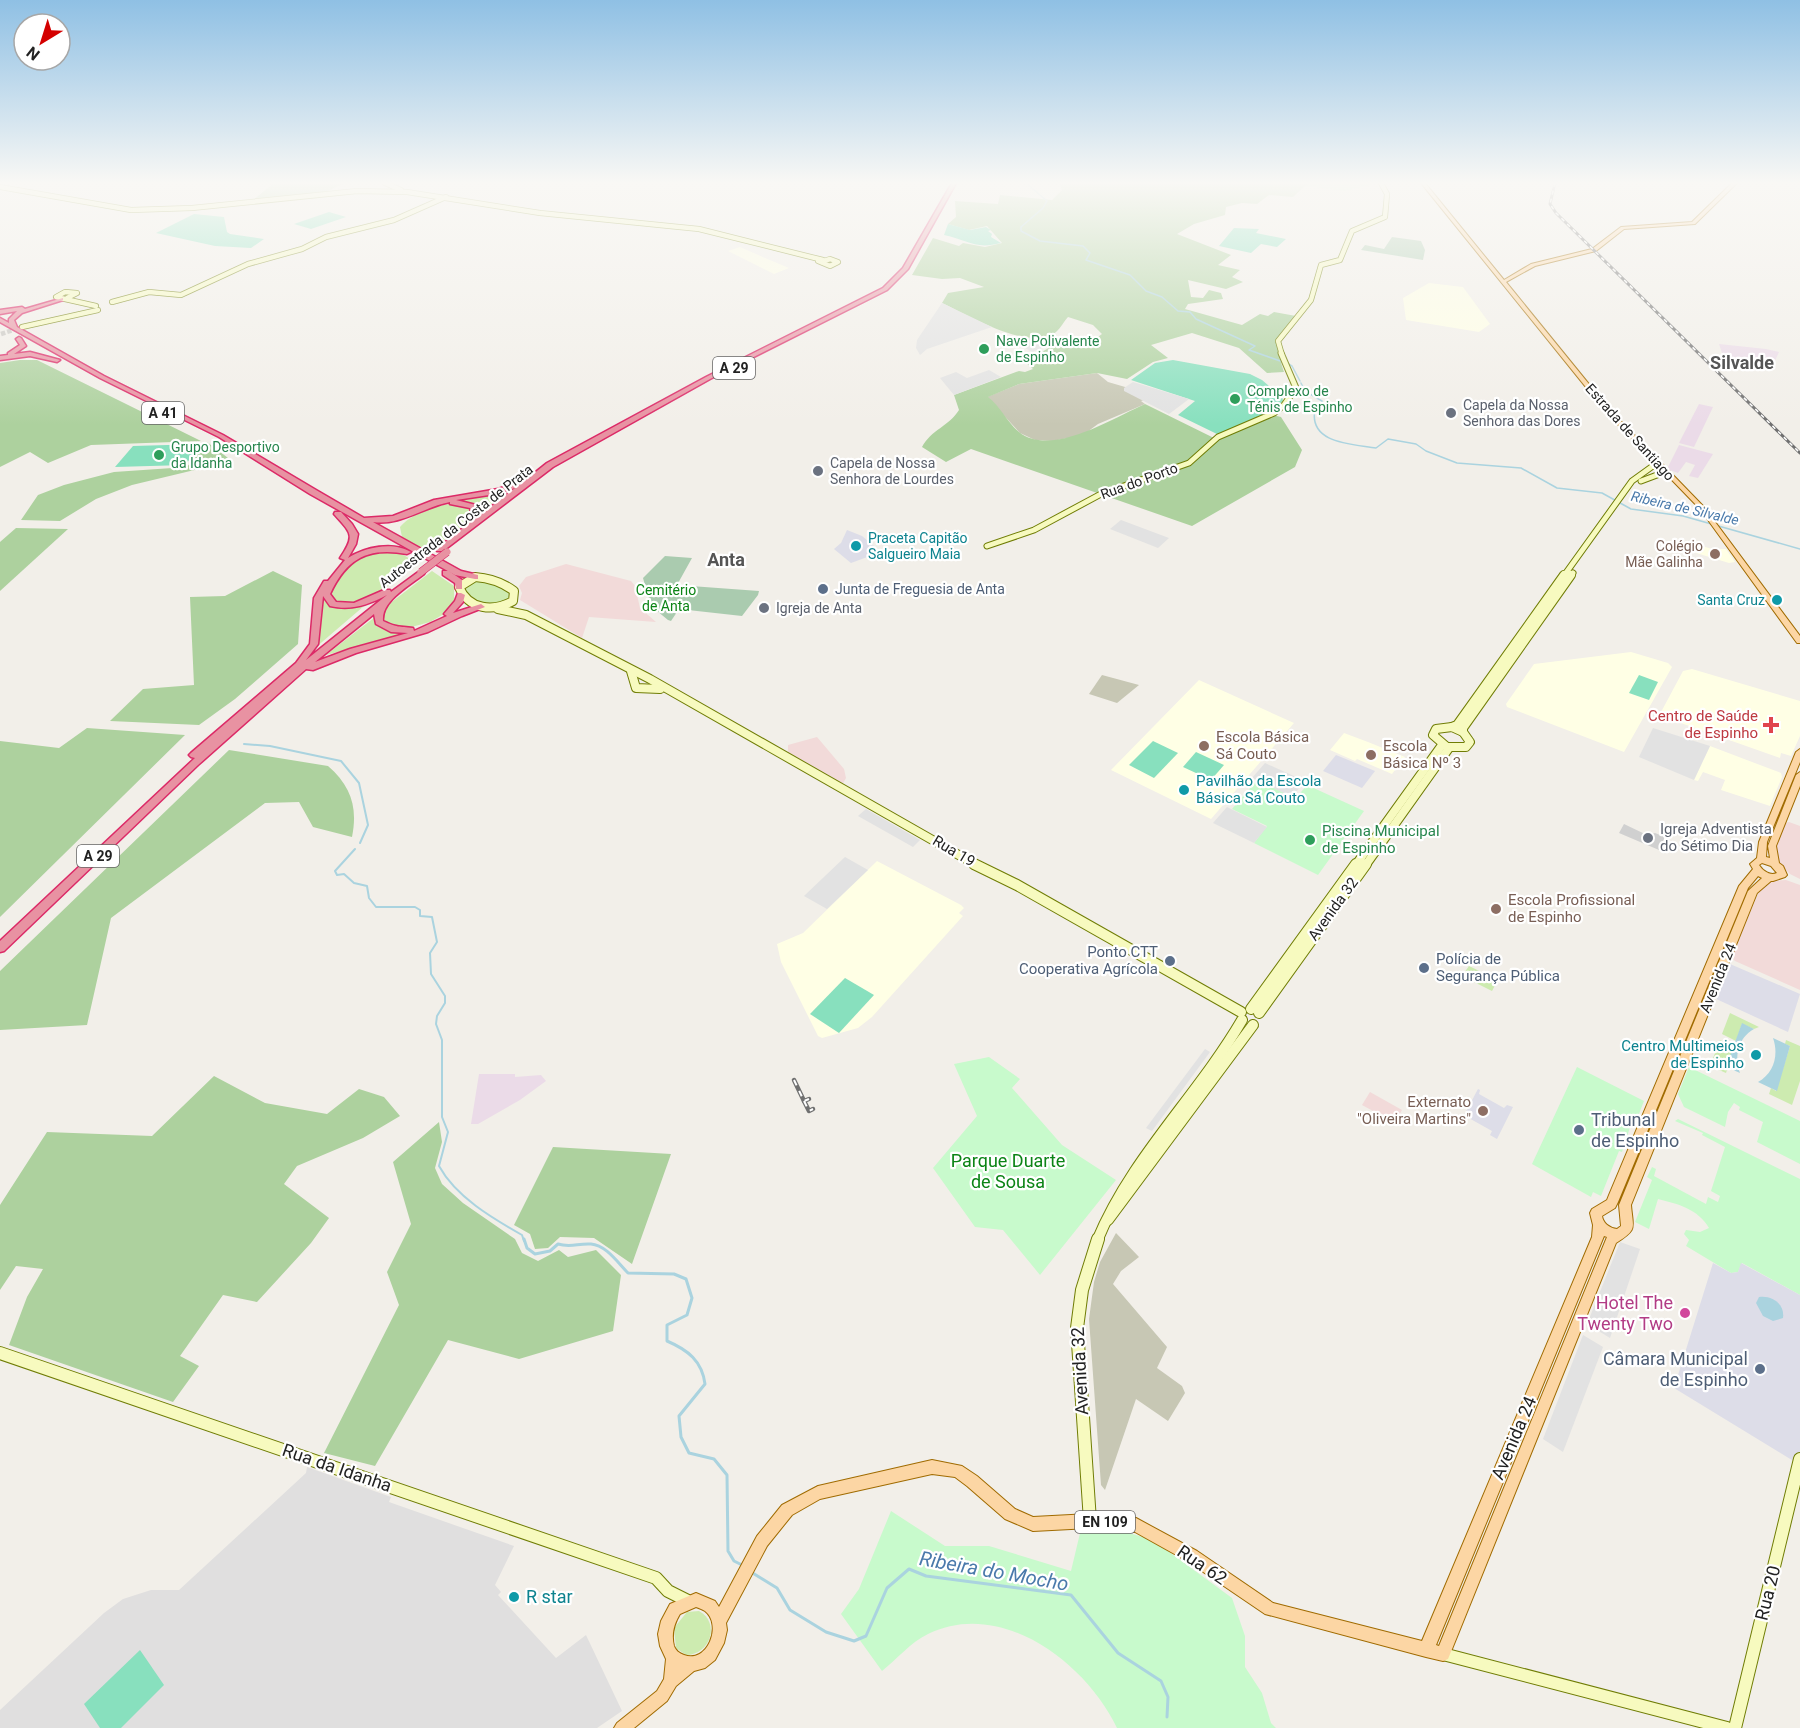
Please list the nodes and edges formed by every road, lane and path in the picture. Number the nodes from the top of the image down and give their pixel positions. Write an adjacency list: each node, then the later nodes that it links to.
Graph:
1 (249, 264): 10 (main road)
2 (908, 264): 23 (highway, Autoestrada da Costa de Prata / A 29)
3 (911, 264): 31 (highway, Autoestrada da Costa de Prata / A 29)
4 (1326, 264): 29 (main road, Rua do Porto)
5 (1493, 264): 7 (main road, Estrada de Santiago)
6 (1539, 264): 7 (main road)
7 (1505, 277): 20 (main road, Estrada de Santiago)
8 (75, 296): 9 (main road); 9 (main road); 10 (main road)
9 (62, 298): 11 (main road); 12 (highway); 16 (highway)
10 (109, 303): 11 (main road); 11 (main road)
11 (100, 308): 15 (main road)
12 (0, 312)
13 (0, 320): 16 (highway, A 41)
14 (0, 327): 17 (highway, A 41)
15 (22, 327)
16 (14, 328): 27 (highway, A 41)
17 (19, 339): 18 (highway); 19 (highway, A 41)
18 (0, 357): 19 (highway)
19 (57, 360): 26 (highway, A 41)
20 (1657, 463): 21 (main road, Estrada de Santiago); 22 (main road)
21 (1665, 472): 22 (main road); 24 (main road, Estrada de Santiago)
22 (1645, 475): 24 (main road); 25 (main road)
23 (530, 479): 27 (highway); 28 (highway, Autoestrada da Costa de Prata / A 29)
24 (1673, 480): 40 (main road, Estrada de Santiago)
25 (1616, 509): 45 (main road); 46 (main road)
26 (338, 514): 30 (highway, A 41); 41 (highway, A 29)
27 (355, 516): 30 (highway, A 41)
28 (471, 525): 30 (highway); 31 (highway, Autoestrada da Costa de Prata / A 29)
29 (987, 546)
30 (407, 548): 33 (highway, A 41); 34 (highway, A 41); 35 (highway, A 29)
31 (443, 550): 32 (highway, Autoestrada da Costa de Prata / A 29, bridge)
32 (418, 570): 35 (highway, Autoestrada da Costa de Prata / A 29); 35 (highway, Autoestrada da Costa de Prata / A 29)
33 (475, 578): 34 (main road); 36 (main road, Rua 19)
34 (460, 591): 35 (highway); 37 (main road)
35 (387, 596): 41 (highway, Autoestrada da Costa de Prata / A 29); 43 (highway, Autoestrada da Costa de Prata / A 29)
36 (513, 601): 38 (main road); 39 (main road, Rua 19)
37 (481, 607): 38 (main road, Rua 19); 43 (highway, A 29)
38 (498, 609): 39 (main road, Rua 19)
39 (526, 615): 42 (main road, Rua 19)
40 (1800, 641)
41 (300, 663): 54 (highway, Autoestrada da Costa de Prata / A 29)
42 (631, 671): 44 (main road, Rua 19); 44 (main road)
43 (294, 677): 55 (highway, Autoestrada da Costa de Prata / A 29)
44 (649, 682): 56 (main road, Rua 19)
45 (1452, 727): 46 (main road); 47 (main road)
46 (1463, 732): 47 (main road)
47 (1446, 747): 56 (main road, Avenida 32)
48 (1800, 752): 50 (main road, Avenida 24)
49 (1800, 776): 51 (main road, Avenida 24)
50 (1761, 860): 51 (main road); 52 (main road, Avenida 24)
51 (1775, 864): 53 (main road, Avenida 24)
52 (1756, 870): 53 (main road); 58 (main road, Avenida 24)
53 (1769, 877): 59 (main road, Avenida 24)
54 (0, 939)
55 (0, 948)
56 (1248, 1014): 57 (main road, Rua 19); 60 (main road, Avenida 32)
57 (1253, 1025): 60 (main road, Avenida 32)
58 (1607, 1207): 59 (main road); 61 (main road, Avenida 24)
59 (1625, 1218): 62 (main road, Avenida 24)
60 (1104, 1225): 65 (main road, Avenida 32)
61 (1599, 1225): 62 (main road); 72 (main road, Avenida 24)
62 (1618, 1234): 73 (main road, Avenida 24)
63 (0, 1353): 66 (main road, Rua da Idanha)
64 (1800, 1459): 79 (main road, Rua 20)
65 (1090, 1521): 67 (main road, Rua 62 / EN 109); 72 (main road, Rua 62 / EN 109)
66 (668, 1591): 68 (main road, Rua da Idanha); 70 (main road)
67 (731, 1594): 69 (main road); 71 (main road, Rua 62 / EN 109)
68 (688, 1601): 69 (main road); 70 (main road)
69 (710, 1605): 71 (main road)
70 (671, 1616): 74 (main road)
71 (720, 1620): 75 (main road, EN 109)
72 (1426, 1650): 73 (main road, Rua 62 / EN 109)
73 (1443, 1654): 78 (main road, Rua 62)
74 (673, 1658): 75 (main road); 76 (main road)
75 (689, 1665): 76 (main road, EN 109)
76 (671, 1681): 77 (main road, EN 109)
77 (622, 1728)
78 (1727, 1728)
79 (1735, 1728)

